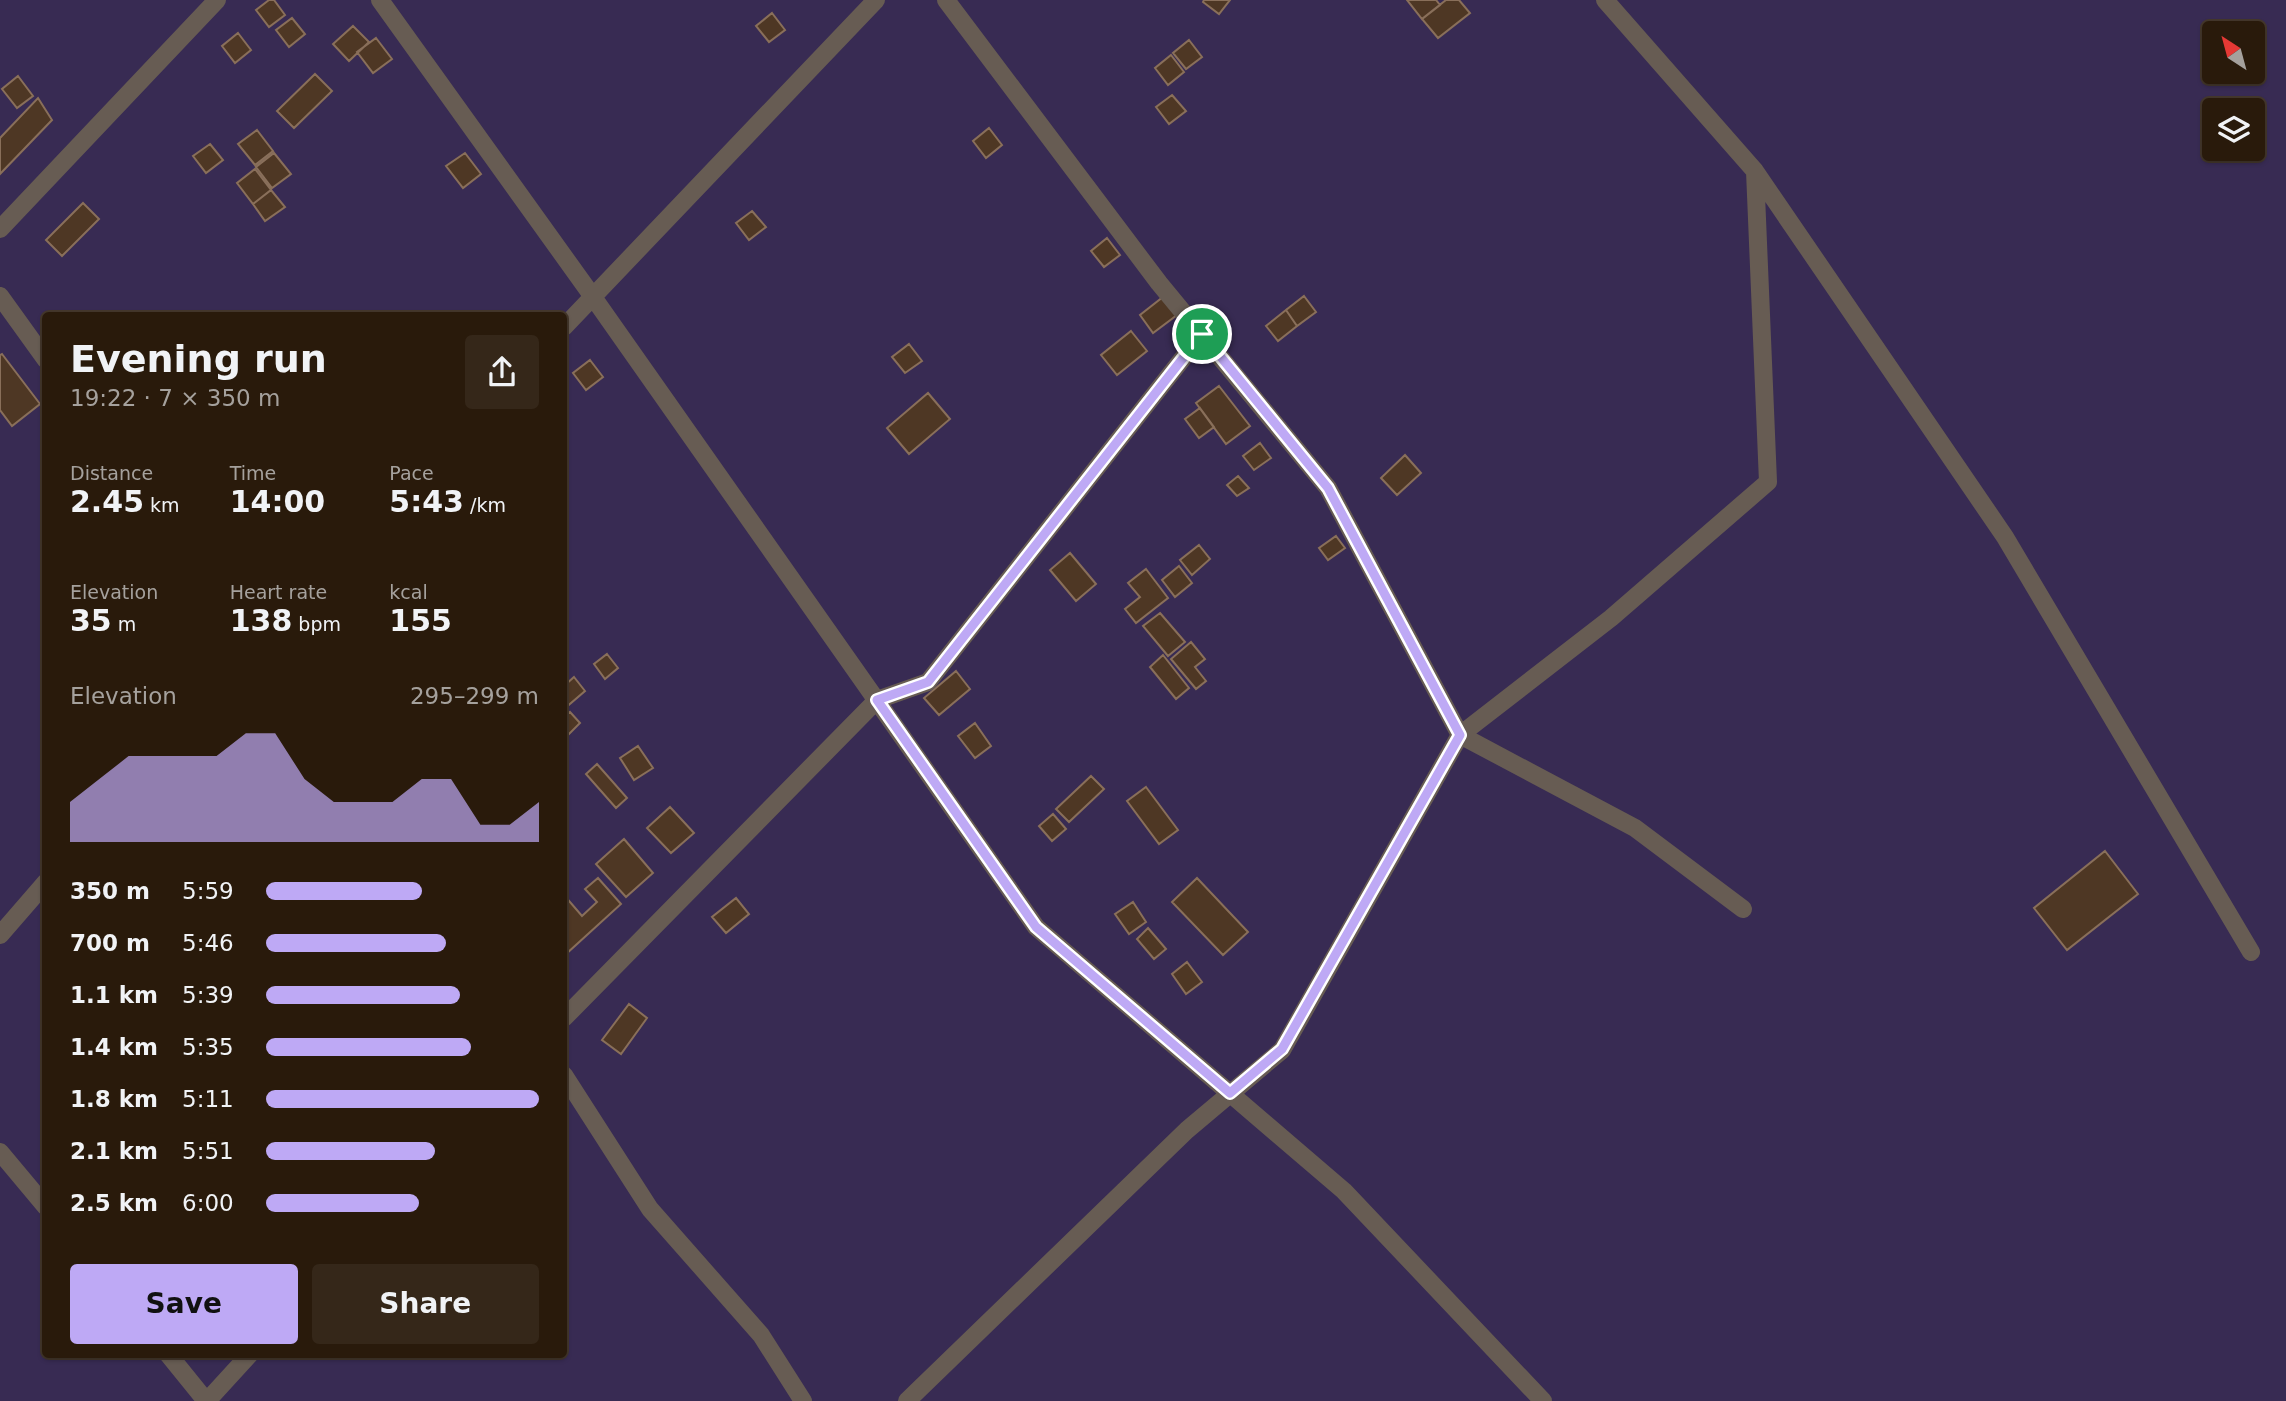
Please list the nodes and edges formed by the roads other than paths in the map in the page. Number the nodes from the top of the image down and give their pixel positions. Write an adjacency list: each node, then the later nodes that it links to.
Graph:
1 (218, 0): 7 (street)
2 (380, 0): 9 (street)
3 (876, 0): 9 (street)
4 (946, 0): 11 (street)
5 (1605, 0): 6 (street)
6 (1755, 171): 14 (street); 18 (street)
7 (0, 229)
8 (0, 296): 12 (street)
9 (593, 297): 10 (street); 13 (street)
10 (567, 324)
11 (1202, 334): 13 (street); 14 (street)
12 (42, 354)
13 (877, 700): 19 (street); 21 (street)
14 (1460, 735): 16 (street); 21 (street)
15 (42, 887): 17 (street)
16 (1743, 909)
17 (0, 935)
18 (2251, 952)
19 (567, 1015)
20 (567, 1081): 27 (street)
21 (1230, 1093): 28 (street); 29 (street)
22 (0, 1153): 23 (street)
23 (42, 1202)
24 (171, 1358): 26 (street)
25 (246, 1358): 26 (street)
26 (207, 1401)
27 (803, 1401)
28 (907, 1401)
29 (1543, 1401)

